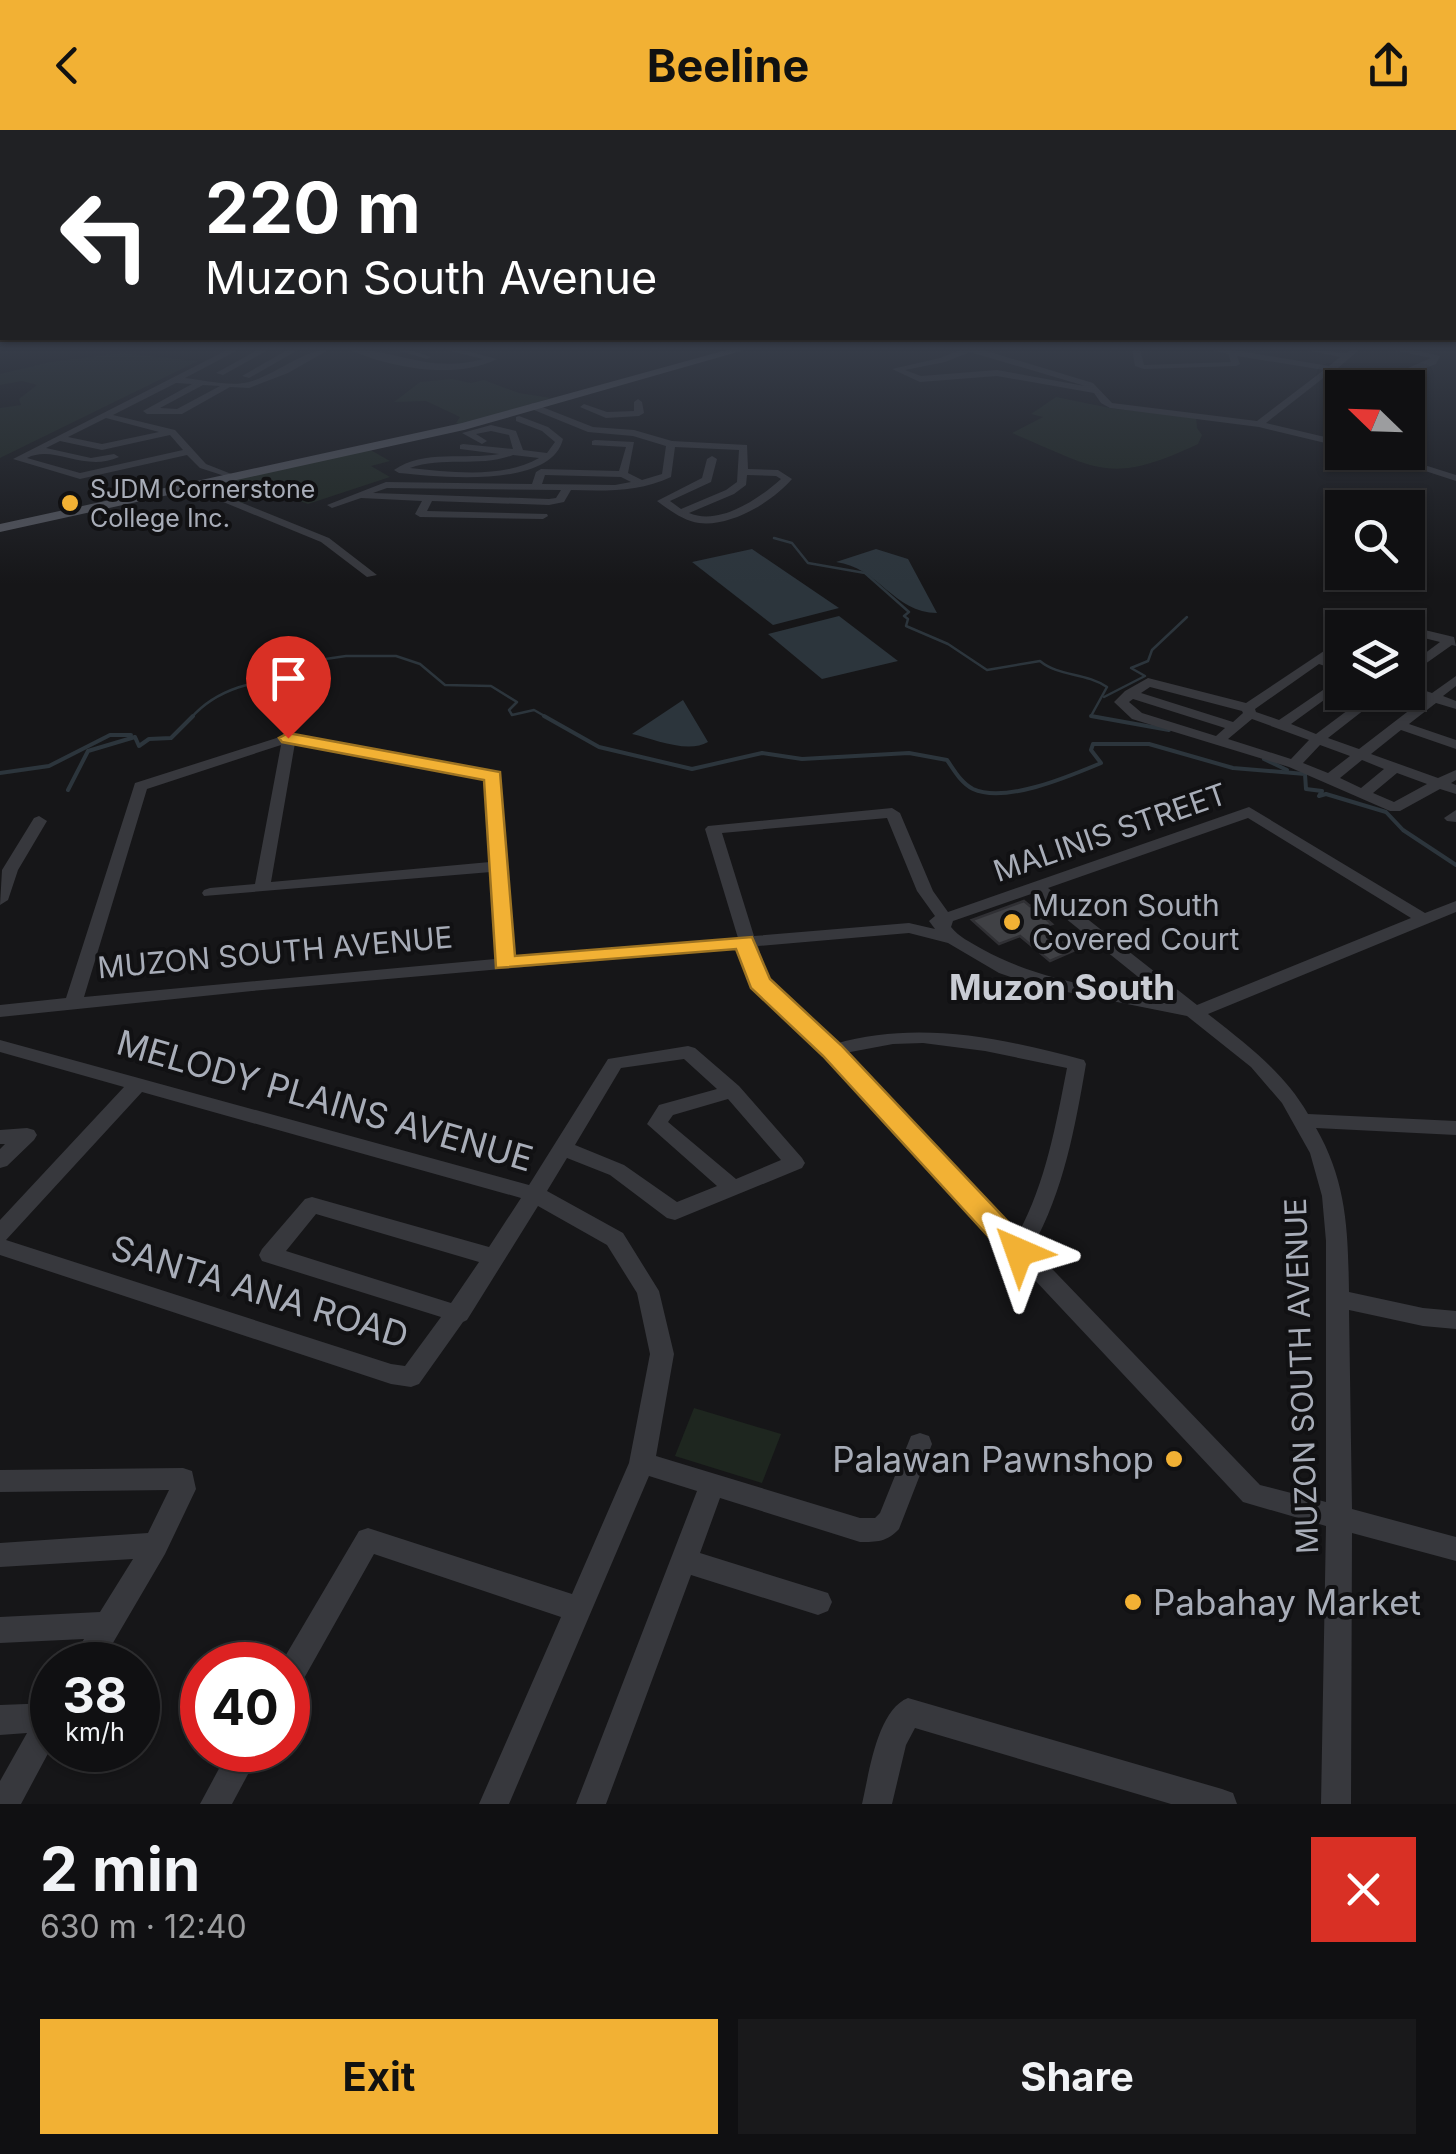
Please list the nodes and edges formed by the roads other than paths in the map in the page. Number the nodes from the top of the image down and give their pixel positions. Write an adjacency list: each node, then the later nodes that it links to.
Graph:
1 (80, 427): 11 (street); 12 (street)
2 (154, 427): 10 (street)
3 (459, 427): 34 (main road)
4 (541, 427): 8 (street)
5 (551, 427): 8 (street)
6 (585, 427): 9 (street)
7 (1272, 427): 13 (street)
8 (546, 429): 22 (street)
9 (591, 430): 16 (street); 17 (street)
10 (172, 432): 12 (street); 15 (street)
11 (58, 438): 12 (street); 19 (street)
12 (135, 440)
13 (1325, 440)
14 (482, 441): 20 (street)
15 (183, 442): 21 (street); 24 (street)
16 (594, 443): 31 (street); 33 (street)
17 (671, 444): 30 (street); 37 (street)
18 (462, 447): 20 (street)
19 (36, 449): 24 (street); 28 (street)
20 (518, 450): 22 (street); 32 (street)
21 (191, 451): 25 (street); 28 (street)
22 (550, 456): 26 (street)
23 (712, 459): 42 (street)
24 (92, 462): 28 (street)
25 (203, 466): 34 (street); 36 (street)
26 (530, 467): 29 (street); 32 (street)
27 (1425, 468): 35 (street)
28 (55, 469)
29 (542, 472): 31 (street); 40 (street)
30 (744, 472): 47 (street); 47 (street)
31 (583, 473): 33 (street)
32 (484, 474): 39 (street)
33 (623, 474): 37 (street)
34 (230, 477): 36 (main road)
35 (1456, 478)
36 (212, 480): 38 (main road)
37 (649, 482): 41 (street); 42 (street)
38 (193, 486): 50 (main road); 51 (street)
39 (473, 486): 40 (street); 43 (street)
40 (536, 487): 41 (street)
41 (568, 488): 45 (street)
42 (689, 490): 47 (street)
43 (361, 494): 44 (street); 46 (street)
44 (427, 501): 45 (street); 48 (street)
45 (520, 502): 48 (street)
46 (346, 510)
47 (682, 512)
48 (513, 515): 49 (street)
49 (543, 516)
50 (0, 528)
51 (371, 574)
52 (1425, 635): 53 (street)
53 (1453, 641): 56 (street)
54 (1325, 655): 55 (street)
55 (1318, 660): 57 (street); 65 (street)
56 (1425, 660)
57 (1325, 662)
58 (1456, 680): 62 (street)
59 (1130, 694): 65 (street); 67 (street); 71 (street)
60 (1325, 695): 68 (street)
61 (1425, 695): 62 (street)
62 (1434, 698): 63 (street); 66 (street)
63 (1456, 706)
64 (1357, 710): 70 (street)
65 (1249, 711): 67 (street); 68 (street)
66 (1399, 725): 72 (street); 74 (street)
67 (1236, 727): 71 (street)
68 (1286, 727): 70 (street); 73 (street)
69 (288, 738): 82 (street); 85 (street); 97 (street)
70 (1318, 739): 74 (street); 75 (street)
71 (1218, 741): 73 (street)
72 (1456, 745)
73 (1258, 752): 75 (street)
74 (1360, 756): 76 (street); 78 (street)
75 (1294, 764): 78 (street)
76 (1395, 767): 79 (street); 80 (street)
77 (1456, 774): 79 (street)
78 (1331, 778): 80 (street)
79 (1449, 787): 80 (street)
80 (1364, 793)
81 (40, 821): 83 (street)
82 (500, 866): 85 (street); 94 (street)
83 (5, 869): 87 (street)
84 (1037, 887): 89 (street, MALINIS STREET); 90 (street, MALINIS STREET); 95 (street)
85 (262, 888): 86 (street)
86 (210, 893)
87 (0, 900)
88 (1456, 906): 90 (street)
89 (945, 919): 91 (street, MALINIS STREET); 92 (street); 93 (street)
90 (1424, 919): 99 (street)
91 (909, 928): 92 (street, MUZON SOUTH AVENUE); 93 (street, MUZON SOUTH AVENUE)
92 (952, 939): 96 (street, MUZON SOUTH AVENUE)
93 (744, 941): 94 (street, MUZON SOUTH AVENUE); 101 (street)
94 (504, 964): 97 (street, MUZON SOUTH AVENUE)
95 (1136, 967): 96 (street); 99 (street)
96 (1092, 992): 99 (street, MUZON SOUTH AVENUE)
97 (73, 1004): 98 (street, MUZON SOUTH AVENUE)
98 (0, 1011)
99 (1197, 1012): 104 (street, MUZON SOUTH AVENUE)
100 (0, 1046): 102 (street, MELODY PLAINS AVENUE)
101 (832, 1050): 113 (street); 113 (street)
102 (140, 1084): 110 (street, MELODY PLAINS AVENUE); 111 (street)
103 (732, 1091): 107 (street, SANTA ANA ROAD); 109 (street, SANTA ANA ROAD); 109 (street)
104 (1305, 1121): 105 (street); 115 (street, MUZON SOUTH AVENUE)
105 (1456, 1128)
106 (0, 1137): 108 (street)
107 (562, 1148): 109 (street, SANTA ANA ROAD); 110 (street, SANTA ANA ROAD)
108 (0, 1162)
109 (732, 1187)
110 (534, 1194): 114 (street, SANTA ANA ROAD); 119 (street, MELODY PLAINS AVENUE)
111 (0, 1234)
112 (0, 1247): 116 (street, SANTA ANA ROAD)
113 (1019, 1252): 122 (street)
114 (493, 1257): 116 (street, SANTA ANA ROAD); 116 (street)
115 (1337, 1298): 117 (street); 122 (street, MUZON SOUTH AVENUE)
116 (459, 1314)
117 (1456, 1320)
118 (920, 1444): 121 (street)
119 (642, 1463): 121 (street); 128 (street, MELODY PLAINS AVENUE)
120 (0, 1481): 123 (street)
121 (712, 1484): 126 (street)
122 (1340, 1519): 124 (street); 143 (street, MUZON SOUTH AVENUE)
123 (156, 1545): 125 (street); 129 (street)
124 (1456, 1549)
125 (0, 1555)
126 (683, 1560): 127 (street); 140 (street)
127 (818, 1602)
128 (578, 1608): 132 (street); 139 (street, MELODY PLAINS AVENUE)
129 (107, 1625): 130 (street); 131 (street)
130 (0, 1630)
131 (97, 1642)
132 (309, 1642)
133 (30, 1719): 134 (street)
134 (0, 1720)
135 (30, 1757): 137 (street)
136 (233, 1772): 138 (street)
137 (4, 1804)
138 (215, 1804)
139 (494, 1804)
140 (591, 1804)
141 (876, 1804): 142 (street)
142 (1222, 1804)
143 (1336, 1804)

